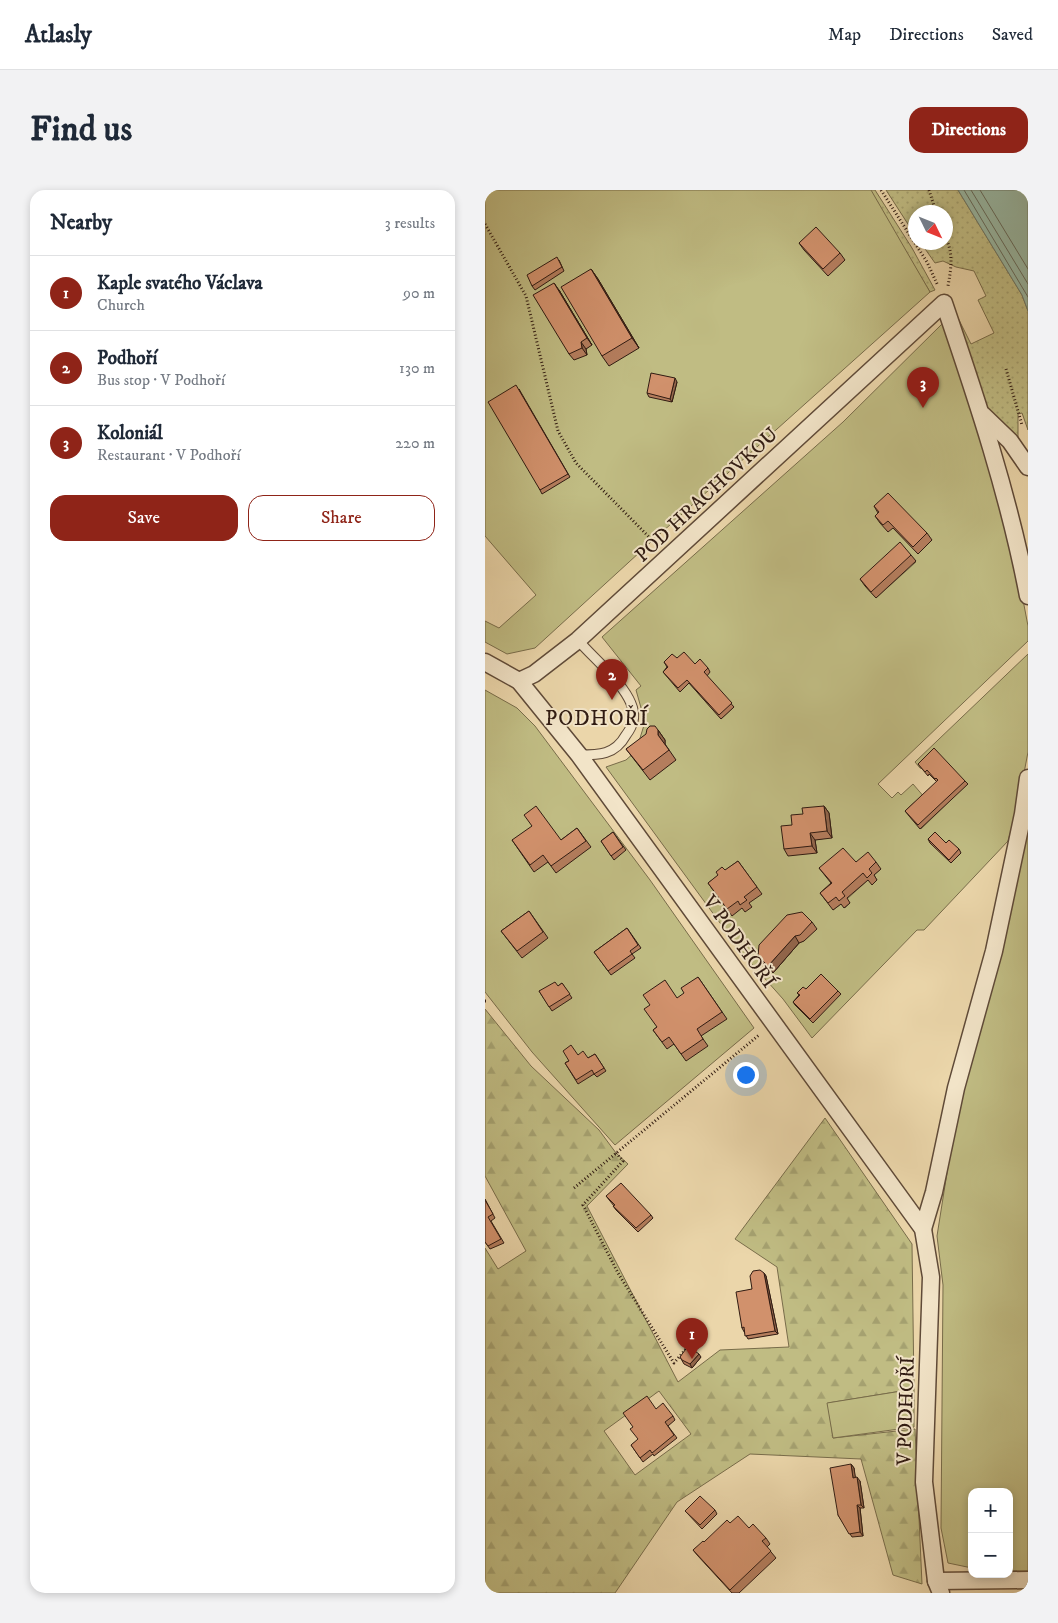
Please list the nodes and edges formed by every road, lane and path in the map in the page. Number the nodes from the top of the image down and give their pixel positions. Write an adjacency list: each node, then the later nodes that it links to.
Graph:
1 (881, 190): 6 (path)
2 (929, 190): 3 (path)
3 (934, 205)
4 (485, 224): 11 (path)
5 (950, 250): 6 (path)
6 (944, 303): 8 (street); 11 (street, POD HRACHOVKOU)
7 (1006, 369): 9 (path)
8 (982, 414): 10 (street); 12 (street)
9 (1023, 429)
10 (1028, 467)
11 (669, 557): 13 (street, POD HRACHOVKOU)
12 (1028, 596)
13 (578, 640): 15 (street, POD HRACHOVKOU); 16 (lane)
14 (485, 662): 15 (street)
15 (519, 681): 16 (street, V PODHOŘÍ)
16 (579, 755): 18 (street, V PODHOŘÍ)
17 (1028, 778): 21 (street, V PODHOŘÍ)
18 (773, 1023): 19 (path); 21 (street, V PODHOŘÍ)
19 (616, 1153): 20 (path); 22 (path)
20 (574, 1188)
21 (923, 1229): 24 (street, V PODHOŘÍ)
22 (700, 1348)
23 (1028, 1580): 24 (street)
24 (939, 1587)

